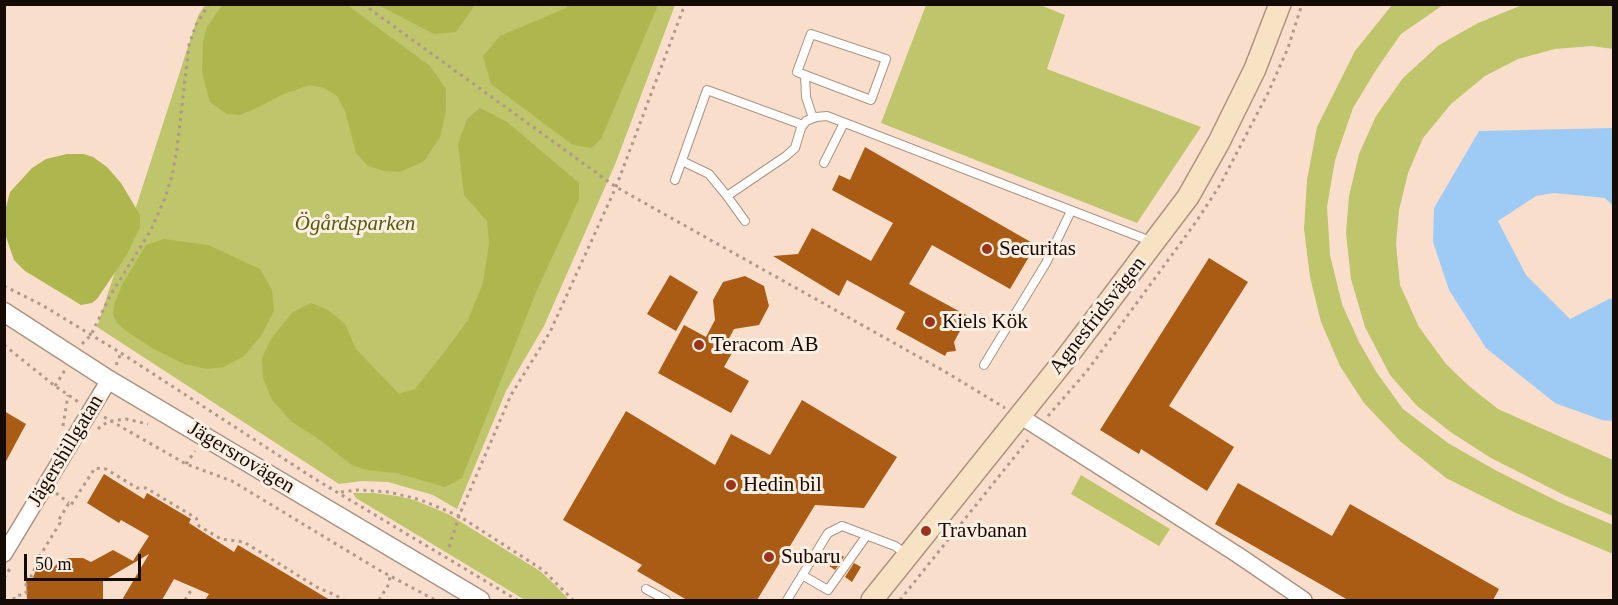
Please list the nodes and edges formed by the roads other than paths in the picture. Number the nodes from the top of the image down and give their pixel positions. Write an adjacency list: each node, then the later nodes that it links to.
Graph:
1 (1280, 4): 12 (main road, Agnesfridsvägen)
2 (805, 75): 2 (lane); 3 (lane)
3 (813, 118): 4 (lane); 5 (lane)
4 (844, 123): 7 (lane); 10 (lane)
5 (803, 125): 6 (lane); 9 (lane)
6 (682, 161): 8 (lane); 9 (lane)
7 (824, 163)
8 (675, 180)
9 (727, 196): 11 (lane)
10 (1071, 211): 12 (lane); 14 (lane)
11 (745, 221)
12 (1155, 243): 16 (main road, Agnesfridsvägen)
13 (4, 312): 15 (street, Jägersrovägen)
14 (984, 365)
15 (110, 380): 19 (street, Jägershillgatan); 22 (street, Jägersrovägen)
16 (1012, 409): 18 (main road, Agnesfridsvägen); 26 (street)
17 (867, 535): 18 (lane); 20 (lane); 20 (lane)
18 (908, 555): 25 (main road, Agnesfridsvägen)
19 (10, 557)
20 (802, 575): 24 (lane)
21 (646, 589): 23 (lane)
22 (480, 600)
23 (666, 600)
24 (787, 600)
25 (872, 600)
26 (1304, 600)

